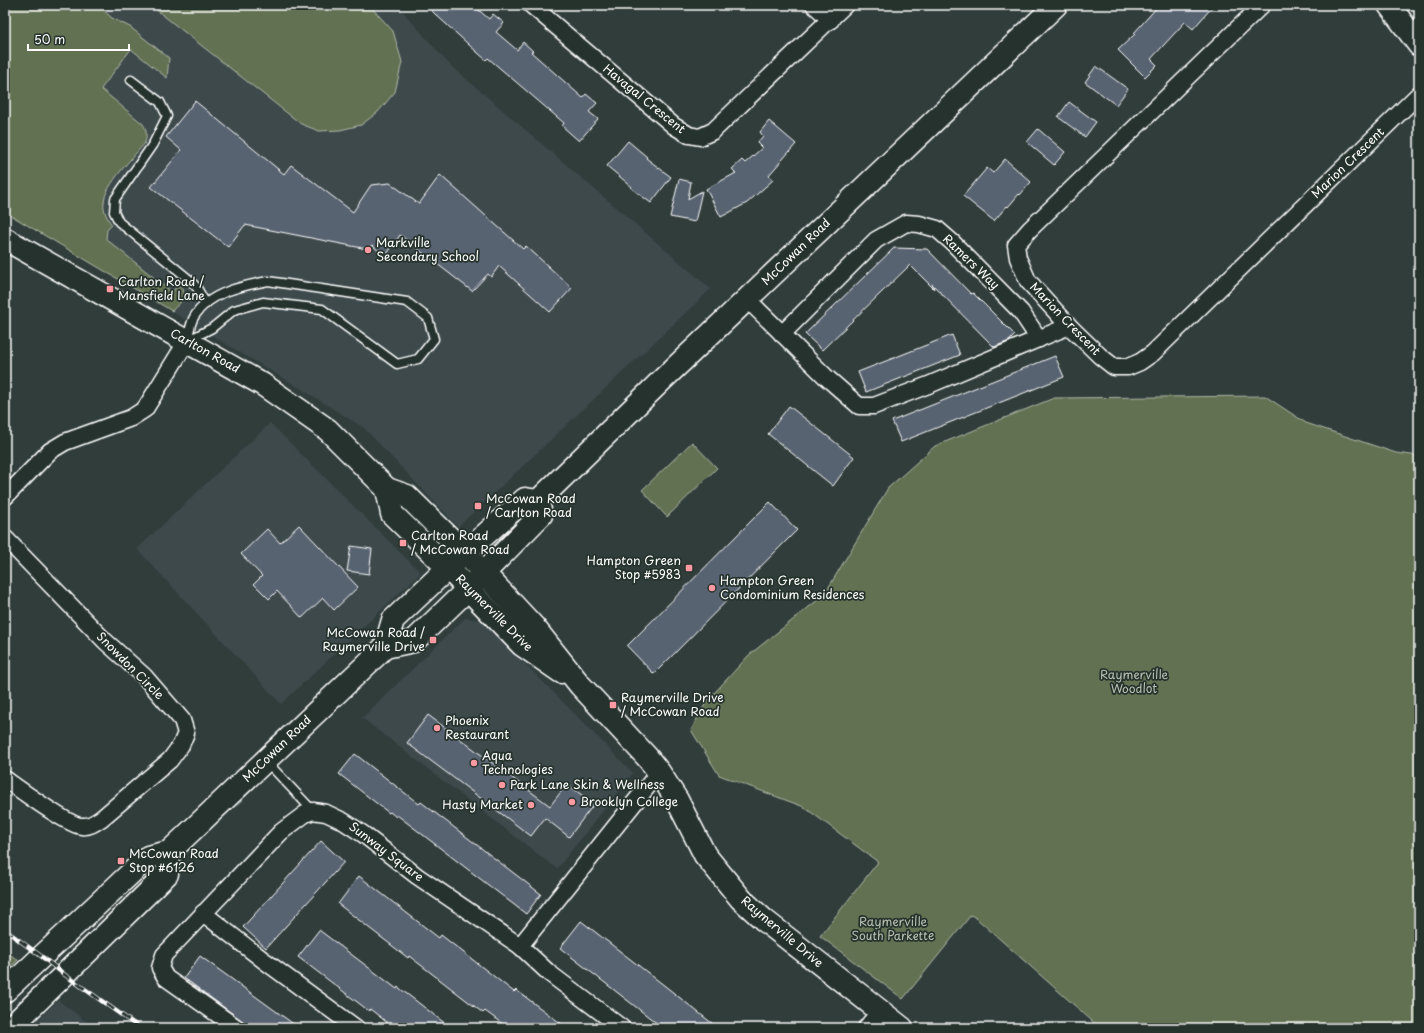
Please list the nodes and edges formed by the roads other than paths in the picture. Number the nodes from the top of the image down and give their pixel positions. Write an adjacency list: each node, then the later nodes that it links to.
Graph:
1 (531, 5): 7 (street, Havagal Crescent)
2 (814, 5): 7 (street)
3 (845, 5): 7 (street, Havagal Crescent)
4 (1056, 5): 12 (main road, McCowan Road)
5 (1262, 5): 14 (street, Marion Crescent)
6 (1389, 5): 8 (main road)
7 (830, 20)
8 (1419, 45)
9 (131, 80): 13 (lane)
10 (1419, 94): 14 (street, Marion Crescent)
11 (5, 240): 17 (main road, Carlton Road)
12 (747, 299): 15 (street); 20 (main road, McCowan Road)
13 (206, 304): 17 (lane); 17 (lane)
14 (1069, 326): 16 (street)
15 (782, 334): 16 (street); 16 (street, Ramers Way)
16 (1038, 339)
17 (187, 341): 18 (main road, Carlton Road); 19 (street)
18 (387, 490): 22 (main road, Carlton Road); 23 (main road)
19 (5, 497)
20 (538, 501): 22 (main road); 24 (main road)
21 (5, 538): 30 (street, Snowdon Circle)
22 (466, 554): 23 (main road); 24 (main road, Carlton Road)
23 (448, 568): 25 (main road, Raymerville Drive); 26 (main road)
24 (484, 573): 25 (main road); 27 (main road, Raymerville Drive)
25 (469, 588): 26 (main road); 27 (main road, Raymerville Drive)
26 (385, 647): 28 (main road, McCowan Road)
27 (580, 685): 29 (main road, Raymerville Drive)
28 (265, 760): 31 (lane); 32 (main road, McCowan Road)
29 (659, 772): 34 (street); 36 (main road, Raymerville Drive)
30 (5, 779)
31 (313, 811): 33 (street); 34 (street, Sunway Square)
32 (169, 852): 35 (main road); 37 (main road)
33 (204, 913): 38 (street); 39 (street)
34 (520, 946): 40 (street, Sunway Square)
35 (5, 991)
36 (880, 1011): 41 (street); 42 (main road, Raymerville Drive)
37 (10, 1028)
38 (238, 1028)
39 (356, 1028)
40 (622, 1028)
41 (866, 1028)
42 (902, 1028)

